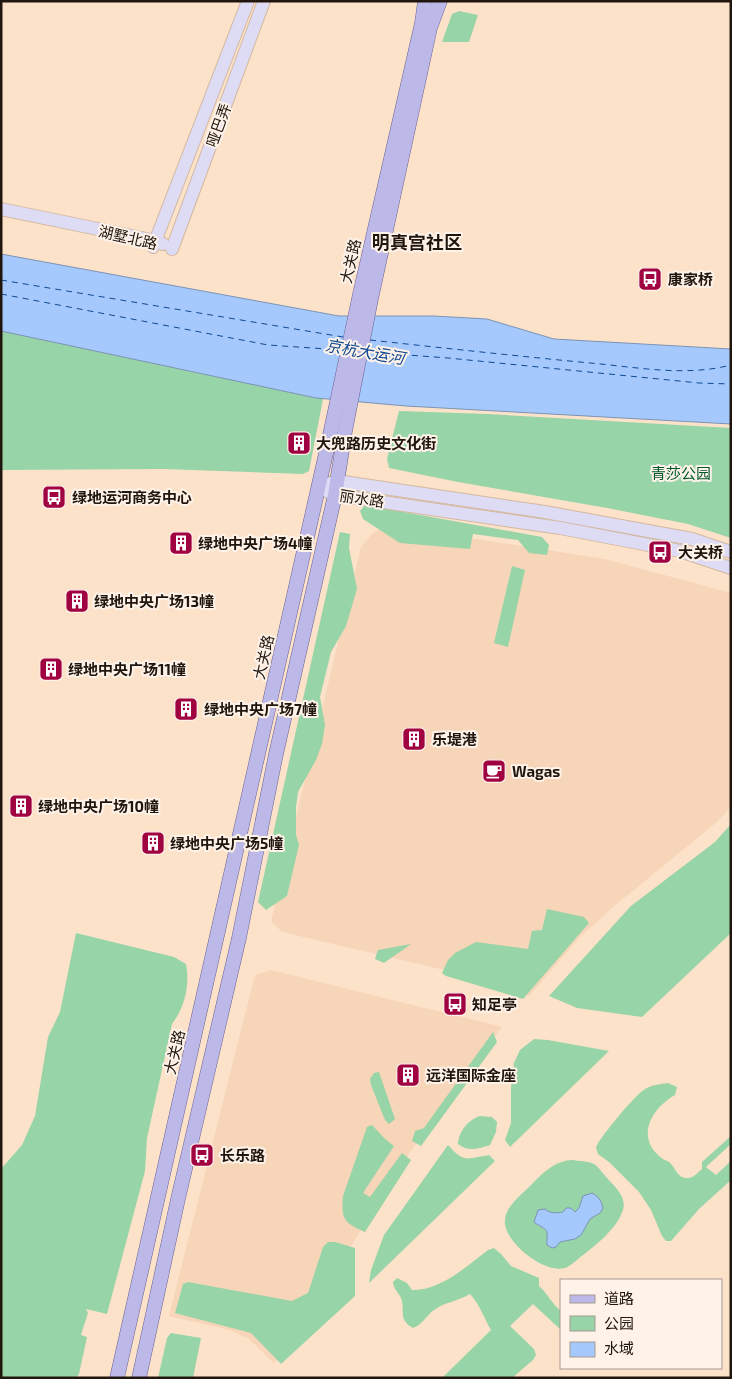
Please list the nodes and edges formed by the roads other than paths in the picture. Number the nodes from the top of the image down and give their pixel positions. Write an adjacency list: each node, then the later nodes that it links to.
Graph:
1 (248, 1): 8 (main road, 哑巴弄)
2 (264, 1): 9 (main road, 哑巴弄)
3 (425, 1): 5 (main road, 大关路)
4 (440, 1): 5 (main road, 大关路)
5 (422, 40): 10 (main road, 大关路)
6 (1, 209): 8 (main road, 湖墅北路)
7 (1, 216): 8 (main road, 湖墅北路)
8 (155, 244): 9 (main road, 湖墅北路)
9 (172, 249)
10 (338, 430): 11 (main road, 大关路); 12 (main road, 大关路)
11 (337, 481): 12 (main road, 丽水路); 13 (main road, 大关路); 14 (main road, 丽水路)
12 (318, 487): 13 (main road, 丽水路); 16 (main road, 大关路)
13 (335, 495): 15 (main road, 丽水路); 17 (main road, 大关路)
14 (731, 552)
15 (731, 568)
16 (117, 1378)
17 (139, 1378)

